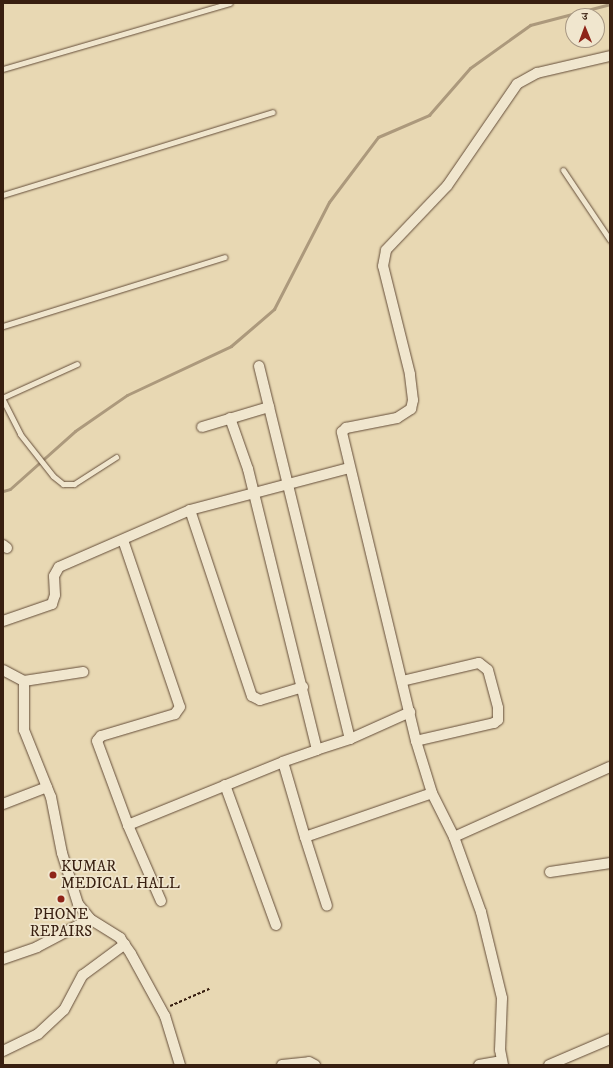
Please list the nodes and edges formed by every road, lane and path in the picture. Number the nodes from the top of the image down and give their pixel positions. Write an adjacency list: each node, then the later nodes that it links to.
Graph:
1 (230, 3): 3 (lane)
2 (610, 56): 18 (street)
3 (3, 69)
4 (273, 112): 6 (lane)
5 (563, 170): 7 (lane)
6 (3, 195)
7 (610, 240)
8 (225, 257): 9 (lane)
9 (3, 326)
10 (77, 364): 13 (lane)
11 (259, 366): 14 (street)
12 (3, 390): 13 (lane)
13 (3, 399): 17 (lane)
14 (269, 406): 15 (street); 19 (street)
15 (230, 418): 16 (street); 20 (street)
16 (202, 427)
17 (116, 457)
18 (349, 468): 19 (street); 27 (street)
19 (288, 483): 20 (street); 30 (street)
20 (254, 492): 21 (street); 28 (street)
21 (190, 510): 22 (street); 28 (street)
22 (123, 540): 23 (street); 39 (street)
23 (3, 621)
24 (3, 670): 26 (street)
25 (83, 672): 26 (street)
26 (24, 681): 36 (street)
27 (402, 681): 29 (street); 31 (street)
28 (303, 687): 32 (street)
29 (410, 712): 30 (street); 31 (street)
30 (350, 739): 32 (street)
31 (416, 741): 37 (street)
32 (317, 750): 33 (street)
33 (284, 762): 35 (street); 40 (street)
34 (610, 767): 41 (street)
35 (225, 785): 39 (street); 47 (street)
36 (47, 787): 38 (street); 46 (street)
37 (432, 793): 40 (street); 41 (street)
38 (3, 804)
39 (128, 825): 44 (street)
40 (305, 837): 45 (street)
41 (454, 837): 54 (street)
42 (610, 863): 43 (street)
43 (550, 872)
44 (161, 902)
45 (327, 906)
46 (90, 919): 48 (street); 49 (street)
47 (276, 925)
48 (124, 944): 51 (street); 53 (street)
49 (3, 959)
50 (209, 989): 51 (path)
51 (161, 1010): 55 (street)
52 (610, 1039): 59 (street)
53 (3, 1051)
54 (502, 1063): 58 (street)
55 (180, 1065)
56 (282, 1065): 57 (street)
57 (315, 1065)
58 (479, 1065)
59 (550, 1065)

